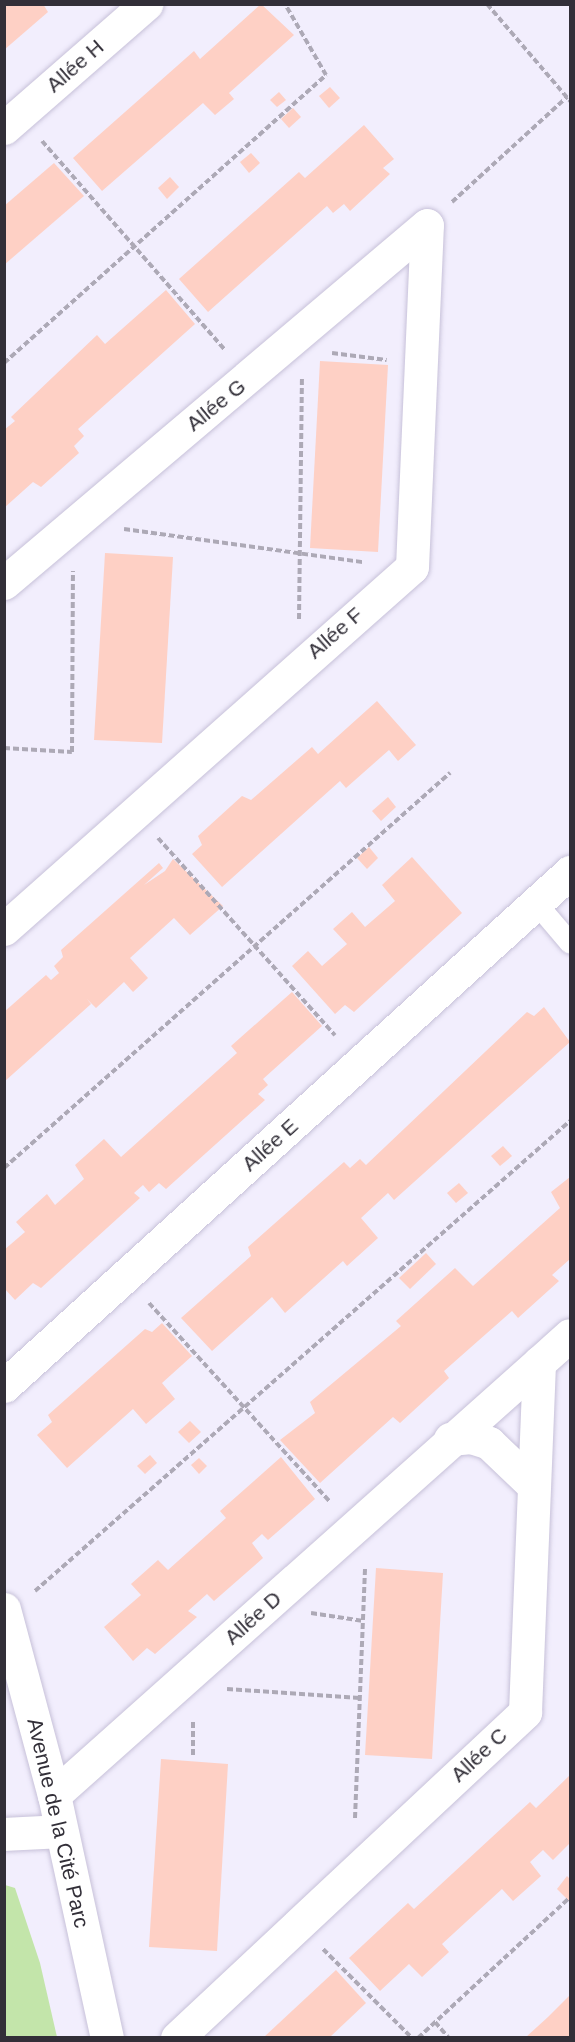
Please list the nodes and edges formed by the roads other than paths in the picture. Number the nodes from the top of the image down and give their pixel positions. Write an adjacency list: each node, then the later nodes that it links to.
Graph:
1 (146, 4): 2 (street, Allée H)
2 (12, 121)
3 (412, 567): 4 (street, Allée G); 7 (street, Allée F)
4 (4, 583)
5 (570, 872): 6 (street, Allée E)
6 (536, 903): 8 (lane); 11 (street, Allée E)
7 (4, 929)
8 (570, 943)
9 (570, 1335): 10 (street, Allée D)
10 (539, 1362): 12 (street, Allée D); 13 (street, Allée C)
11 (4, 1386)
12 (450, 1439): 13 (street); 15 (street, Allée D)
13 (534, 1486): 19 (street, Allée C)
14 (5, 1613): 15 (street, Avenue de la Cité Parc)
15 (54, 1795): 16 (street, Avenue de la Cité Parc)
16 (61, 1831): 17 (street); 18 (street, Avenue de la Cité Parc)
17 (4, 1834)
18 (106, 2037)
19 (177, 2037)

